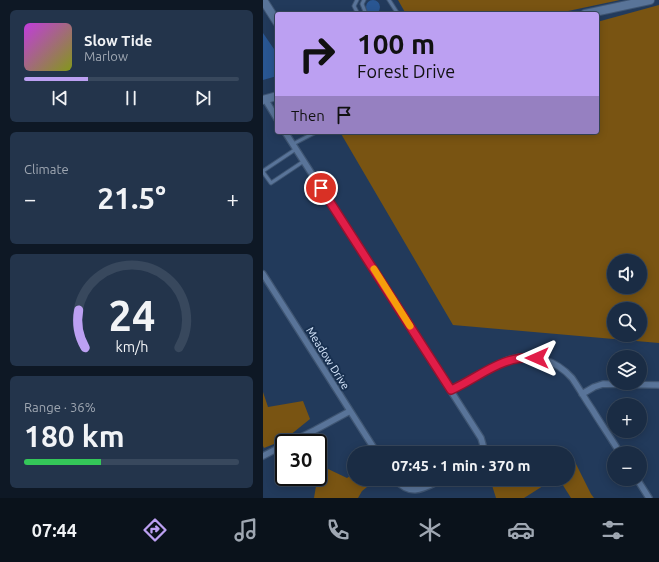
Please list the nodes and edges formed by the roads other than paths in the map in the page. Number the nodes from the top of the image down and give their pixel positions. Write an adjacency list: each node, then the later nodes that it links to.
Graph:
1 (263, 0): 10 (main road)
2 (357, 0): 6 (lane)
3 (364, 0): 7 (lane)
4 (389, 0): 8 (lane)
5 (650, 0): 9 (main road)
6 (357, 12)
7 (365, 12)
8 (397, 12)
9 (594, 12)
10 (275, 19)
11 (275, 96): 12 (main road)
12 (264, 99): 13 (street)
13 (275, 116)
14 (286, 134): 16 (street)
15 (313, 134): 16 (lane)
16 (295, 146): 17 (street); 18 (lane)
17 (304, 161): 18 (lane); 21 (street)
18 (263, 171)
19 (263, 274): 23 (street, Meadow Drive)
20 (659, 385): 22 (street)
21 (451, 390): 22 (street); 26 (street)
22 (582, 394): 27 (street)
23 (350, 411): 24 (street); 25 (street, Meadow Drive)
24 (307, 434)
25 (372, 446)
26 (483, 446)
27 (615, 446)
28 (275, 450): 29 (street)
29 (263, 456)
30 (404, 486): 31 (street)
31 (429, 486)
32 (641, 486): 33 (street)
33 (649, 498)

